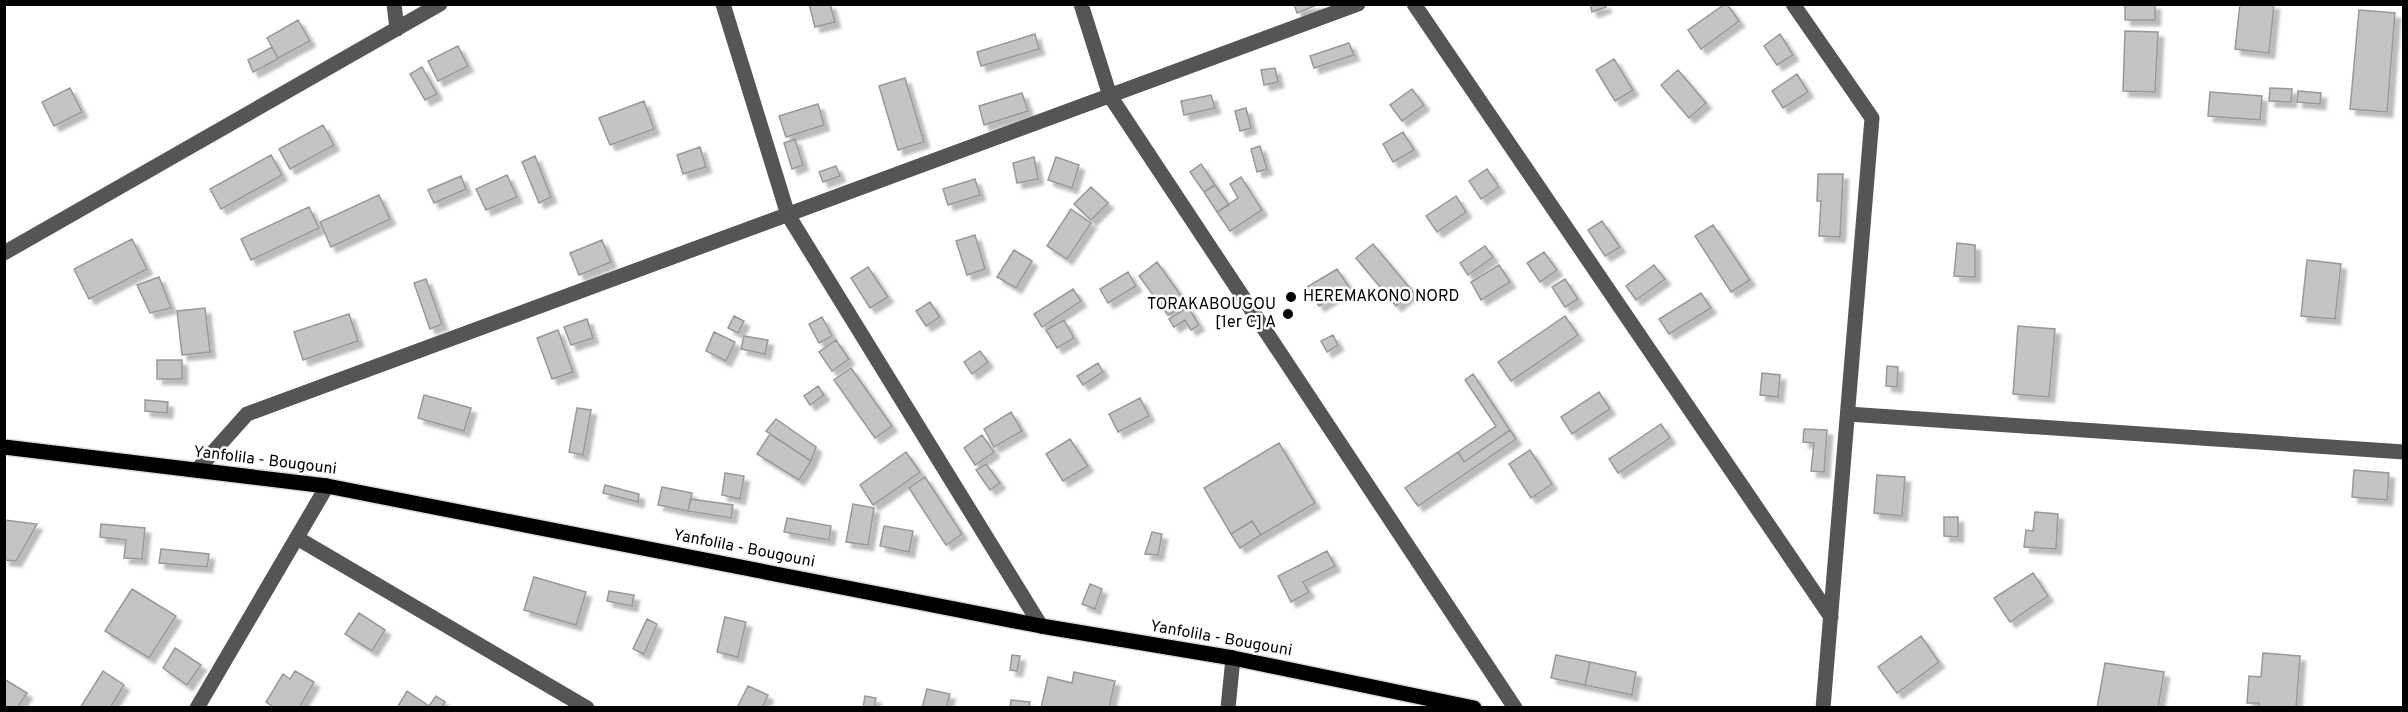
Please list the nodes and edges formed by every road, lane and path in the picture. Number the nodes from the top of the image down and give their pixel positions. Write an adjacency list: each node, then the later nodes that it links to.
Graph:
1 (394, 4): 8 (street)
2 (440, 4): 8 (street)
3 (723, 4): 10 (street)
4 (1081, 4): 9 (street)
5 (1358, 4): 9 (street)
6 (1414, 4): 18 (street)
7 (1793, 4): 12 (street)
8 (397, 29): 11 (street)
9 (1110, 96): 10 (street); 25 (street)
10 (788, 215): 15 (street); 19 (street)
11 (4, 253)
12 (1848, 414): 14 (street); 18 (street)
13 (4, 447): 15 (main road, Yanfolila - Bougouni)
14 (2403, 452)
15 (197, 470): 16 (main road, Yanfolila - Bougouni)
16 (327, 486): 17 (street); 19 (main road, Yanfolila - Bougouni)
17 (297, 538): 21 (street); 22 (street)
18 (1831, 617): 26 (street)
19 (1041, 626): 20 (main road, Yanfolila - Bougouni)
20 (1233, 658): 23 (street); 24 (main road, Yanfolila - Bougouni)
21 (197, 708)
22 (587, 708)
23 (1228, 708)
24 (1474, 708)
25 (1515, 708)
26 (1823, 708)

